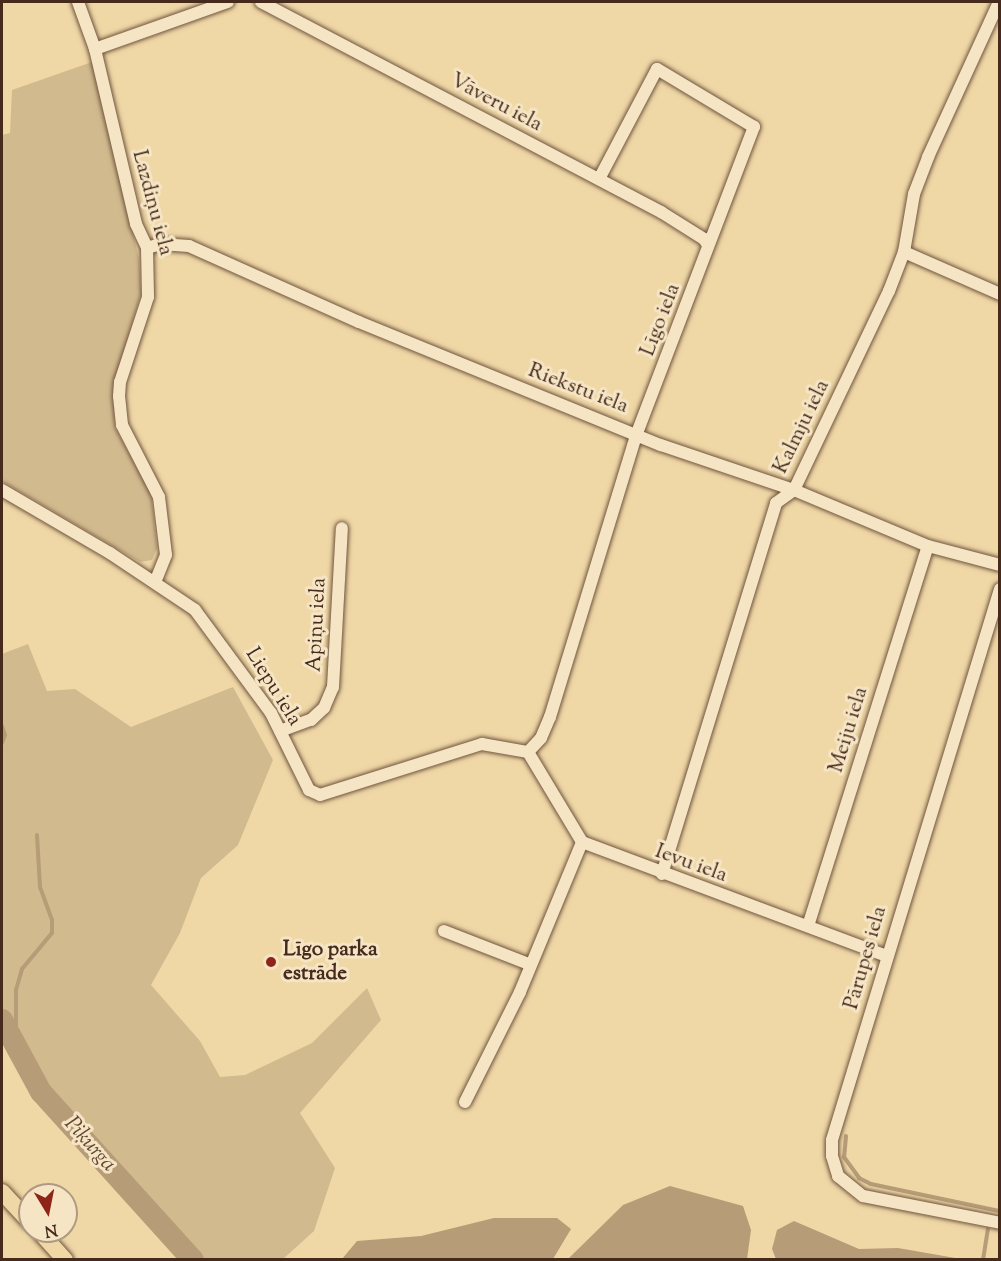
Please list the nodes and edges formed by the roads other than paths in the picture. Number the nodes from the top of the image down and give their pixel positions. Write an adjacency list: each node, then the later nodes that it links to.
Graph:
1 (78, 2): 5 (street, Lazdiņu iela)
2 (228, 2): 5 (street)
3 (261, 2): 6 (street, Vāveru iela)
4 (999, 2): 9 (street, Kalmju iela)
5 (95, 49): 8 (street, Lazdiņu iela)
6 (599, 179): 7 (street, Vāveru iela); 7 (street, Līgo iela)
7 (708, 245): 11 (street, Līgo iela)
8 (147, 248): 11 (street, Riekstu iela); 17 (street, Lazdiņu iela)
9 (904, 252): 10 (street); 13 (street, Kalmju iela)
10 (999, 294)
11 (637, 433): 13 (street, Riekstu iela); 20 (street, Līgo iela)
12 (2, 490): 17 (street, Liepu iela)
13 (794, 490): 15 (street, Riekstu iela); 22 (street, Kalmju iela)
14 (342, 528): 19 (street, Apiņu iela)
15 (928, 546): 16 (street, Riekstu iela); 23 (street, Meiju iela)
16 (999, 565)
17 (155, 582): 19 (street, Liepu iela)
18 (999, 589): 25 (street, Pārupes iela)
19 (280, 732): 20 (street, Liepu iela)
20 (528, 752): 21 (street)
21 (582, 842): 22 (street, Ievu iela); 26 (street)
22 (662, 874): 23 (street, Ievu iela)
23 (808, 927): 25 (street, Ievu iela)
24 (444, 931): 26 (street)
25 (887, 956): 30 (street, Pārupes iela)
26 (531, 965): 27 (street)
27 (465, 1102)
28 (2, 1192): 29 (main road)
29 (18, 1209)
30 (999, 1223)
31 (50, 1243): 32 (main road)
32 (65, 1260)

